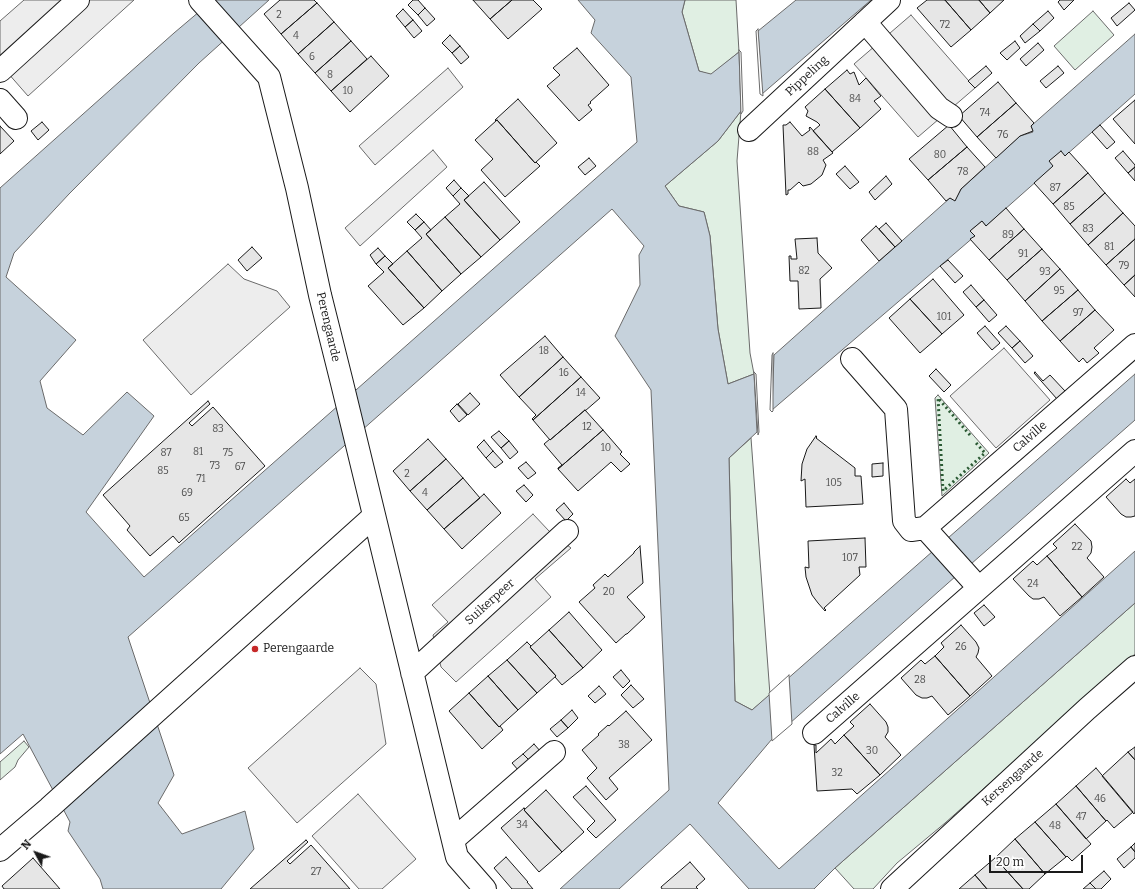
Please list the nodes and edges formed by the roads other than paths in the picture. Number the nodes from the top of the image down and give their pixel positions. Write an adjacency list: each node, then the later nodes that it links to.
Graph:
1 (78, 0): 5 (street)
2 (200, 0): 13 (street, Perengaarde)
3 (889, 0): 4 (street, Pippeling)
4 (865, 22): 7 (street); 9 (street, Pippeling)
5 (0, 71)
6 (0, 100): 8 (street)
7 (951, 116)
8 (16, 118)
9 (749, 130)
10 (1135, 345): 15 (street, Calville)
11 (852, 359): 15 (street)
12 (1135, 451): 16 (street, Calville)
13 (374, 516): 18 (street); 22 (street)
14 (567, 531): 18 (street, Suikerpeer)
15 (932, 535): 16 (street)
16 (972, 581): 19 (street, Calville)
17 (1135, 667): 24 (street, Kersengaarde)
18 (412, 673): 21 (street)
19 (814, 733)
20 (554, 752): 21 (street)
21 (453, 840): 23 (street)
22 (0, 850)
23 (485, 889)
24 (892, 889)

